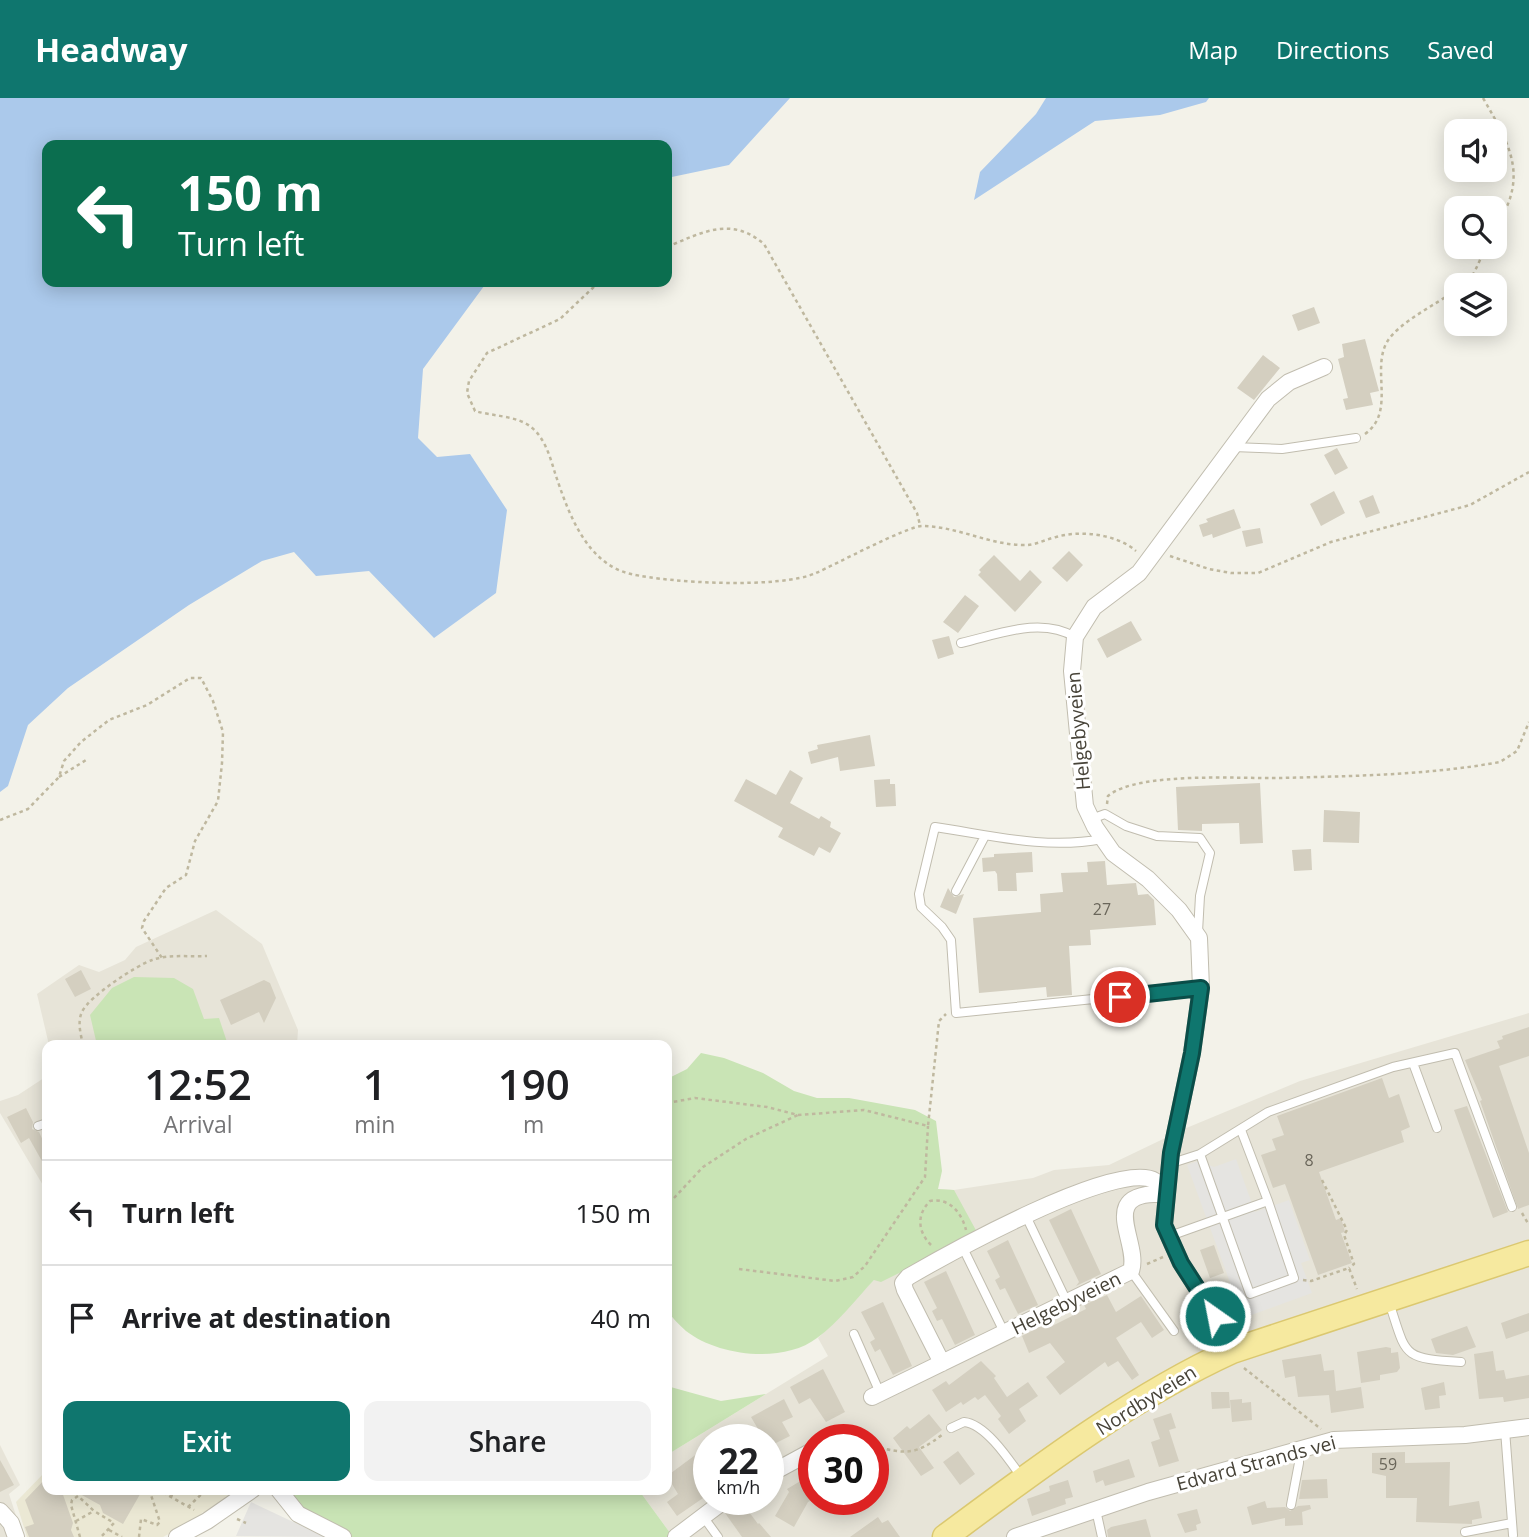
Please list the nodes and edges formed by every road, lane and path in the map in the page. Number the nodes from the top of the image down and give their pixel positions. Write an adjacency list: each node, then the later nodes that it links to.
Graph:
1 (1483, 98): 2 (path)
2 (1507, 207)
3 (672, 245): 10 (path)
4 (594, 287): 10 (path)
5 (1444, 298): 7 (path)
6 (1324, 367): 8 (street, Helgebyveien)
7 (1356, 438): 8 (lane)
8 (1233, 447): 11 (street, Helgebyveien)
9 (1529, 472): 11 (path)
10 (920, 525): 11 (path)
11 (1151, 556): 12 (street, Helgebyveien)
12 (1075, 637): 13 (lane); 17 (street, Helgebyveien)
13 (961, 643)
14 (1529, 722): 17 (path)
15 (86, 760): 16 (path)
16 (60, 777): 18 (path); 24 (path)
17 (1098, 817): 20 (street, Helgebyveien); 22 (lane)
18 (0, 820)
19 (985, 836): 20 (lane); 21 (lane); 26 (lane)
20 (1102, 839): 22 (street, Helgebyveien)
21 (956, 891)
22 (1199, 938): 25 (street)
23 (207, 956): 24 (path)
24 (162, 958): 27 (path)
25 (1201, 988): 26 (lane); 37 (street)
26 (957, 1013): 33 (path)
27 (82, 1040)
28 (1413, 1063): 34 (lane); 35 (lane); 42 (lane)
29 (672, 1102): 30 (path)
30 (798, 1115): 33 (path); 40 (path)
31 (42, 1124): 32 (lane)
32 (37, 1126)
33 (928, 1126): 50 (path)
34 (1437, 1128)
35 (1241, 1130): 36 (lane); 41 (lane)
36 (1200, 1154): 37 (lane); 44 (lane)
37 (1169, 1165): 39 (street)
38 (1322, 1180): 49 (path)
39 (1165, 1194): 43 (street); 46 (street); 51 (street, Helgebyveien)
40 (674, 1198)
41 (1268, 1201): 44 (lane); 52 (lane)
42 (1512, 1208): 45 (path)
43 (1026, 1216): 47 (street); 56 (lane)
44 (1223, 1217): 46 (lane); 53 (lane)
45 (1529, 1225)
46 (1167, 1237): 60 (street)
47 (956, 1248): 47 (path); 58 (lane); 62 (street)
48 (1529, 1253): 55 (main road, Nordbyveien)
49 (1349, 1268): 52 (path); 54 (path)
50 (739, 1269)
51 (1131, 1271): 56 (street, Helgebyveien); 57 (lane)
52 (1294, 1278): 53 (lane)
53 (1250, 1294): 60 (path)
54 (1360, 1298)
55 (1388, 1299): 60 (main road, Nordbyveien); 61 (lane)
56 (1067, 1302): 58 (street, Helgebyveien)
57 (1174, 1331)
58 (1004, 1332): 62 (street, Helgebyveien)
59 (854, 1334): 63 (lane)
60 (1230, 1347): 67 (path); 70 (main road, Nordbyveien)
61 (1461, 1362)
62 (942, 1363): 63 (street, Helgebyveien)
63 (876, 1395)
64 (1529, 1427): 66 (street, Edvard Strands vei)
65 (951, 1428): 68 (path); 70 (lane)
66 (1505, 1430): 67 (street, Edvard Strands vei); 85 (lane)
67 (1334, 1440): 69 (street, Edvard Strands vei)
68 (889, 1449)
69 (1299, 1449): 77 (lane); 79 (street, Edvard Strands vei)
70 (1024, 1480): 88 (main road, Nordbyveien)
71 (151, 1495): 95 (path)
72 (168, 1495): 76 (path)
73 (201, 1495): 78 (path)
74 (244, 1495): 84 (street)
75 (283, 1495): 97 (street)
76 (171, 1497): 78 (path)
77 (1291, 1505)
78 (188, 1507): 84 (path)
79 (1096, 1510): 89 (street, Edvard Strands vei); 101 (lane)
80 (0, 1511): 91 (street)
81 (94, 1511): 83 (path); 83 (path); 86 (path)
82 (702, 1515): 98 (street); 99 (lane)
83 (76, 1521): 92 (path)
84 (207, 1521): 96 (street)
85 (1512, 1523): 87 (lane); 90 (lane)
86 (109, 1530): 93 (path); 94 (path)
87 (1465, 1532)
88 (959, 1533)
89 (1042, 1533): 100 (street, Edvard Strands vei)
90 (1513, 1535)
91 (16, 1537)
92 (80, 1537)
93 (102, 1537)
94 (121, 1537)
95 (139, 1537)
96 (177, 1537)
97 (343, 1537)
98 (676, 1537)
99 (718, 1537)
100 (1015, 1537)
101 (1102, 1537)

